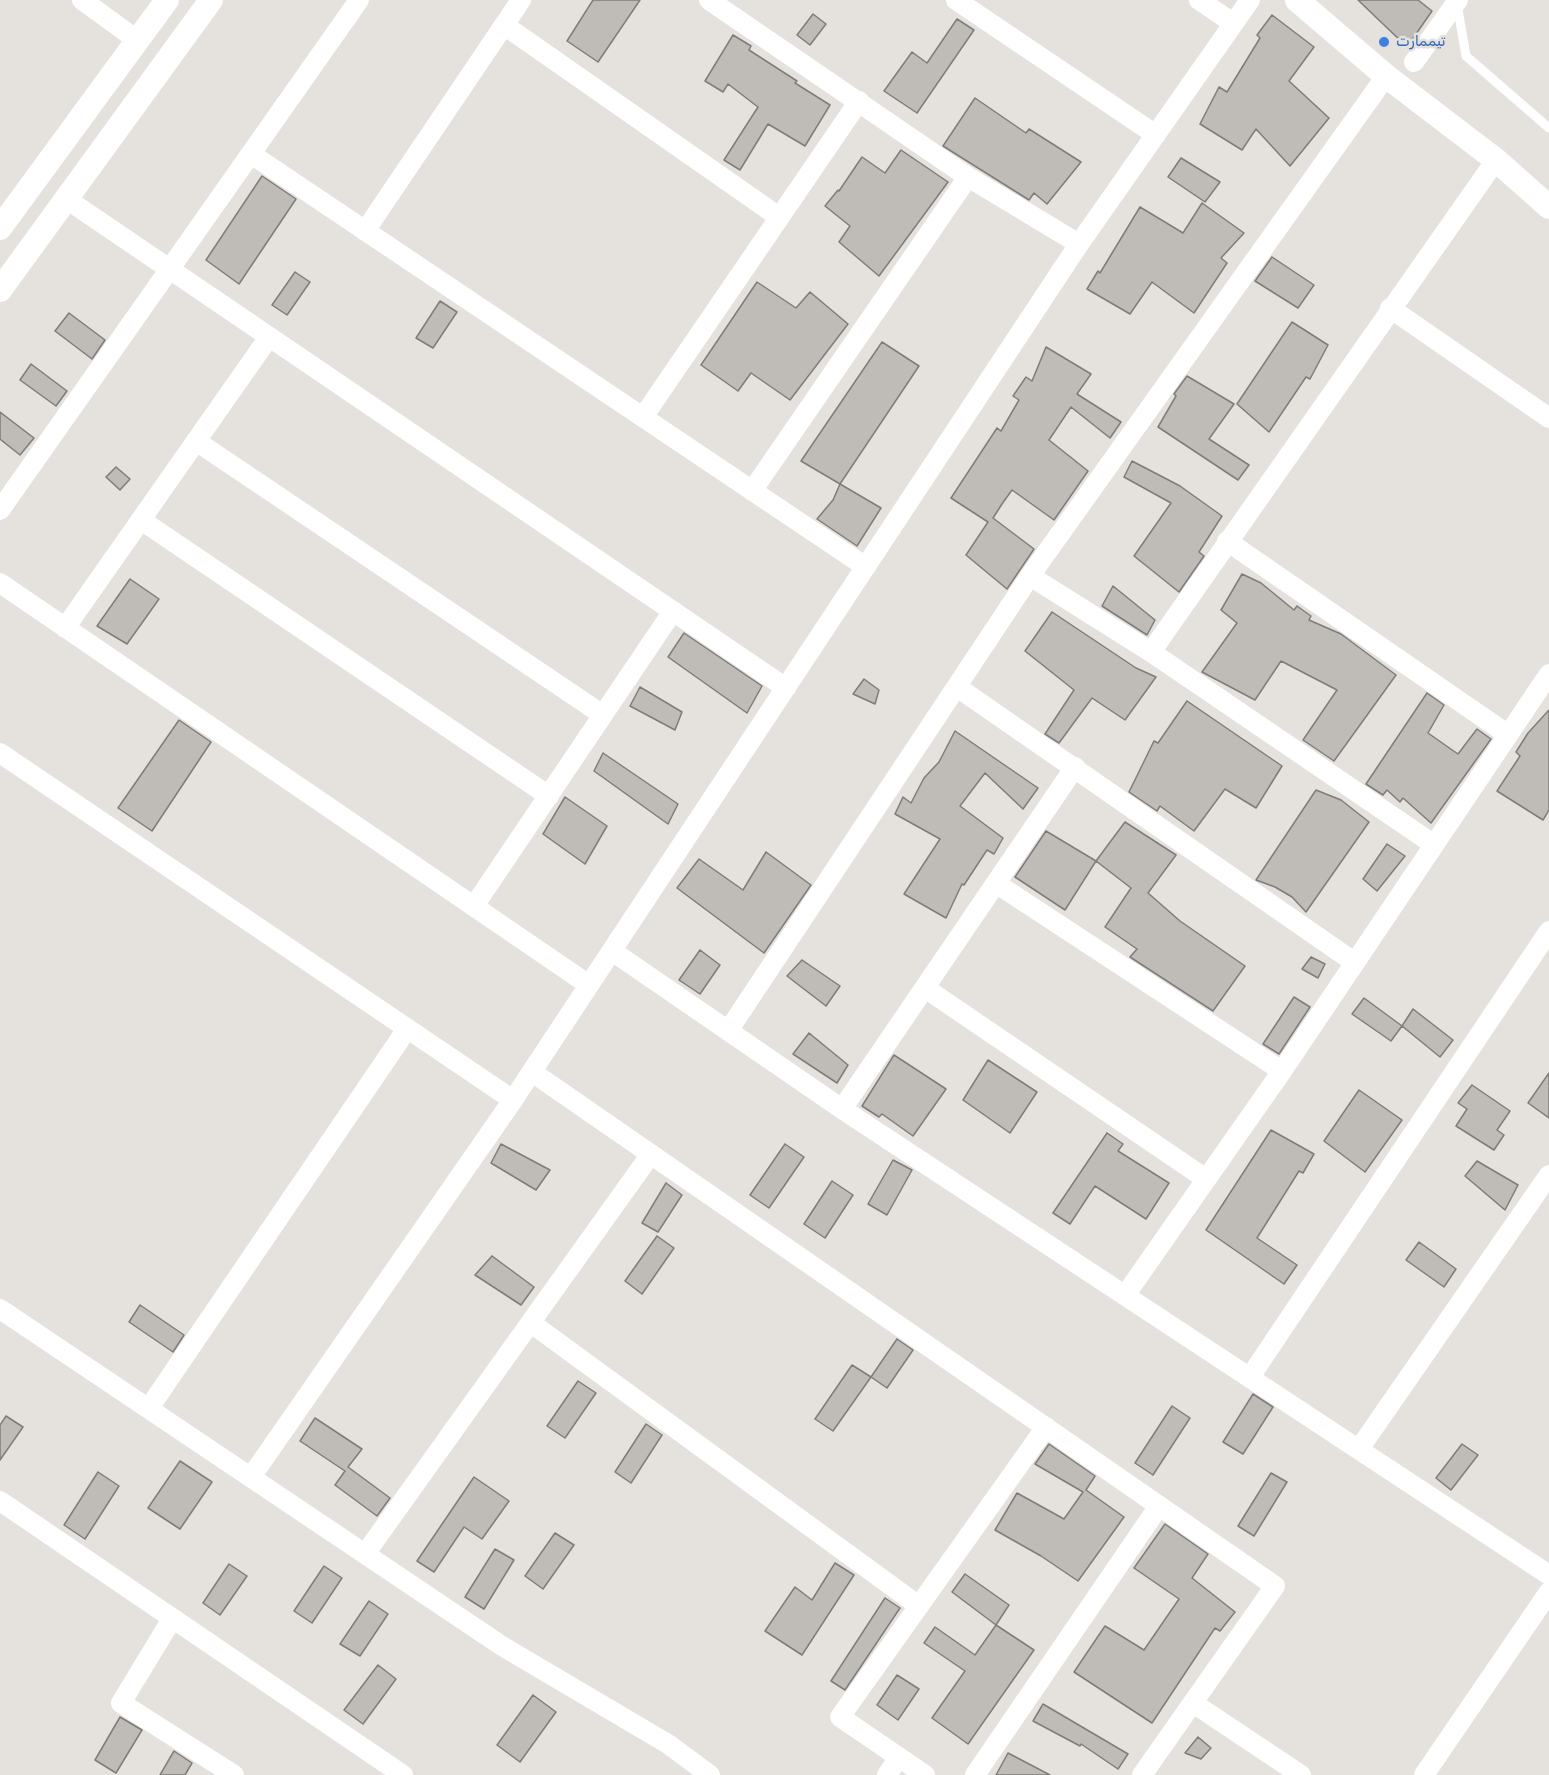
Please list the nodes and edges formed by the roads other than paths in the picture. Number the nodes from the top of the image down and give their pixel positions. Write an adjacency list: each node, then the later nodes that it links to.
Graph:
1 (82, 0): 14 (street)
2 (167, 0): 14 (street)
3 (211, 0): 23 (street)
4 (359, 0): 20 (street)
5 (521, 0): 13 (street)
6 (709, 0): 17 (street)
7 (956, 0): 19 (street)
8 (1199, 0): 12 (street)
9 (1250, 0): 12 (street)
10 (1297, 0): 16 (street)
11 (1458, 1): 15 (street); 18 (lane)
12 (1233, 23): 19 (street)
13 (504, 25): 25 (street); 27 (street)
14 (137, 40): 26 (street)
15 (1414, 62)
16 (1386, 76): 21 (street); 41 (street)
17 (859, 101): 22 (street); 25 (street)
18 (1549, 128)
19 (1156, 135): 28 (street)
20 (251, 154): 27 (street); 29 (street)
21 (1496, 160): 24 (street); 31 (street)
22 (968, 177): 28 (street); 36 (street)
23 (65, 198): 29 (street); 30 (street)
24 (1549, 207)
25 (779, 217): 33 (street)
26 (0, 228)
27 (365, 231): 33 (street)
28 (1079, 244): 40 (street)
29 (170, 270): 32 (street); 37 (street)
30 (0, 290)
31 (1390, 308): 34 (street); 39 (street)
32 (269, 337): 35 (street); 43 (street)
33 (643, 417): 36 (street)
34 (1549, 418)
35 (196, 441): 38 (street); 49 (street)
36 (752, 491): 40 (street)
37 (0, 510)
38 (141, 520): 44 (street); 53 (street)
39 (1227, 541): 45 (street); 50 (street)
40 (867, 567): 48 (street)
41 (1030, 576): 45 (street); 47 (street)
42 (0, 583): 44 (street)
43 (673, 611): 48 (street); 49 (street)
44 (65, 628): 56 (street)
45 (1151, 652): 54 (street)
46 (1549, 674): 50 (street)
47 (957, 687): 52 (street); 63 (street)
48 (786, 688): 58 (street)
49 (603, 715): 53 (street)
50 (1507, 734): 54 (street)
51 (2, 759): 62 (street)
52 (1075, 767): 55 (street); 59 (street)
53 (549, 796): 56 (street)
54 (1433, 844): 59 (street)
55 (997, 884): 61 (street); 64 (street)
56 (474, 906): 60 (street)
57 (1549, 931): 74 (street)
58 (612, 951): 60 (street); 63 (street)
59 (1354, 962): 64 (street)
60 (590, 985): 65 (street)
61 (925, 988): 67 (street); 70 (street)
62 (407, 1029): 66 (street); 75 (street)
63 (728, 1031): 67 (street)
64 (1282, 1071): 70 (street)
65 (532, 1072): 66 (street); 68 (street)
66 (513, 1100): 78 (street)
67 (842, 1109): 71 (street)
68 (651, 1154): 73 (street); 76 (street)
69 (1549, 1175): 77 (street)
70 (1206, 1179): 71 (street)
71 (1126, 1294): 74 (street)
72 (0, 1309): 75 (street)
73 (531, 1323): 81 (street); 84 (street)
74 (1250, 1377): 77 (street)
75 (149, 1408): 78 (street)
76 (1046, 1427): 80 (street); 84 (street)
77 (1359, 1449): 82 (street)
78 (251, 1477): 81 (street)
79 (0, 1501): 85 (street)
80 (1159, 1506): 86 (street); 93 (street)
81 (365, 1554): 90 (street)
82 (1549, 1575)
83 (1549, 1592): 96 (street)
84 (919, 1605): 87 (street)
85 (172, 1619): 88 (street); 89 (street)
86 (1193, 1703): 94 (street); 95 (street)
87 (899, 1757): 91 (street); 92 (street)
88 (234, 1775)
89 (404, 1775)
90 (710, 1775)
91 (887, 1775)
92 (925, 1775)
93 (975, 1775)
94 (1142, 1775)
95 (1301, 1775)
96 (1424, 1775)

